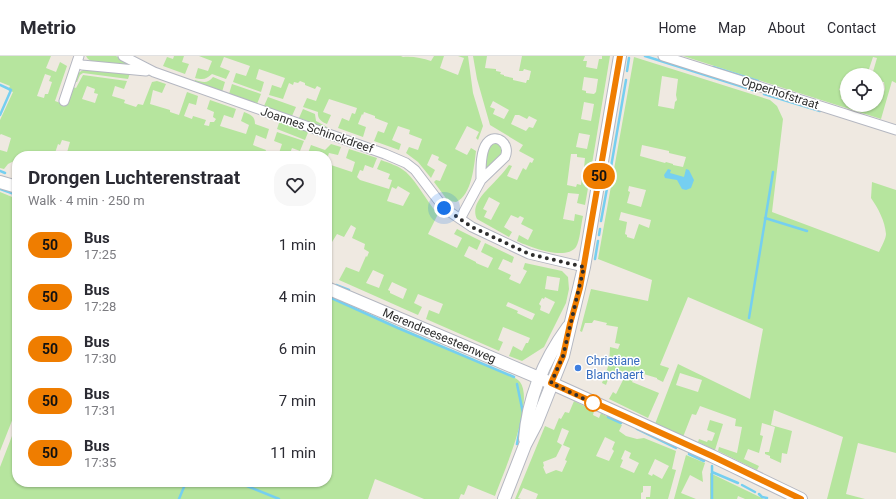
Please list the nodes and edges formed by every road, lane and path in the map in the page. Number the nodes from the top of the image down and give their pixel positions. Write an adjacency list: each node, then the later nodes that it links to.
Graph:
1 (123, 56): 5 (street, Joannes Schinckdreef)
2 (620, 56): 12 (street)
3 (663, 56): 7 (street, Opperhofstraat)
4 (78, 59): 5 (street, Joannes Schinckdreef); 6 (street, Joannes Schinckdreef)
5 (154, 72): 11 (street, Joannes Schinckdreef)
6 (64, 101)
7 (896, 130)
8 (481, 180): 11 (street)
9 (0, 182): 10 (street)
10 (12, 186)
11 (460, 219): 12 (street, Joannes Schinckdreef)
12 (584, 267): 14 (street)
13 (332, 290): 15 (street, Merendreesesteenweg)
14 (570, 324): 15 (street); 16 (street)
15 (539, 378): 16 (street, Merendreesesteenweg); 17 (street)
16 (551, 383): 17 (street); 19 (street, Merendreesesteenweg)
17 (525, 445): 18 (street)
18 (504, 499)
19 (802, 499)

